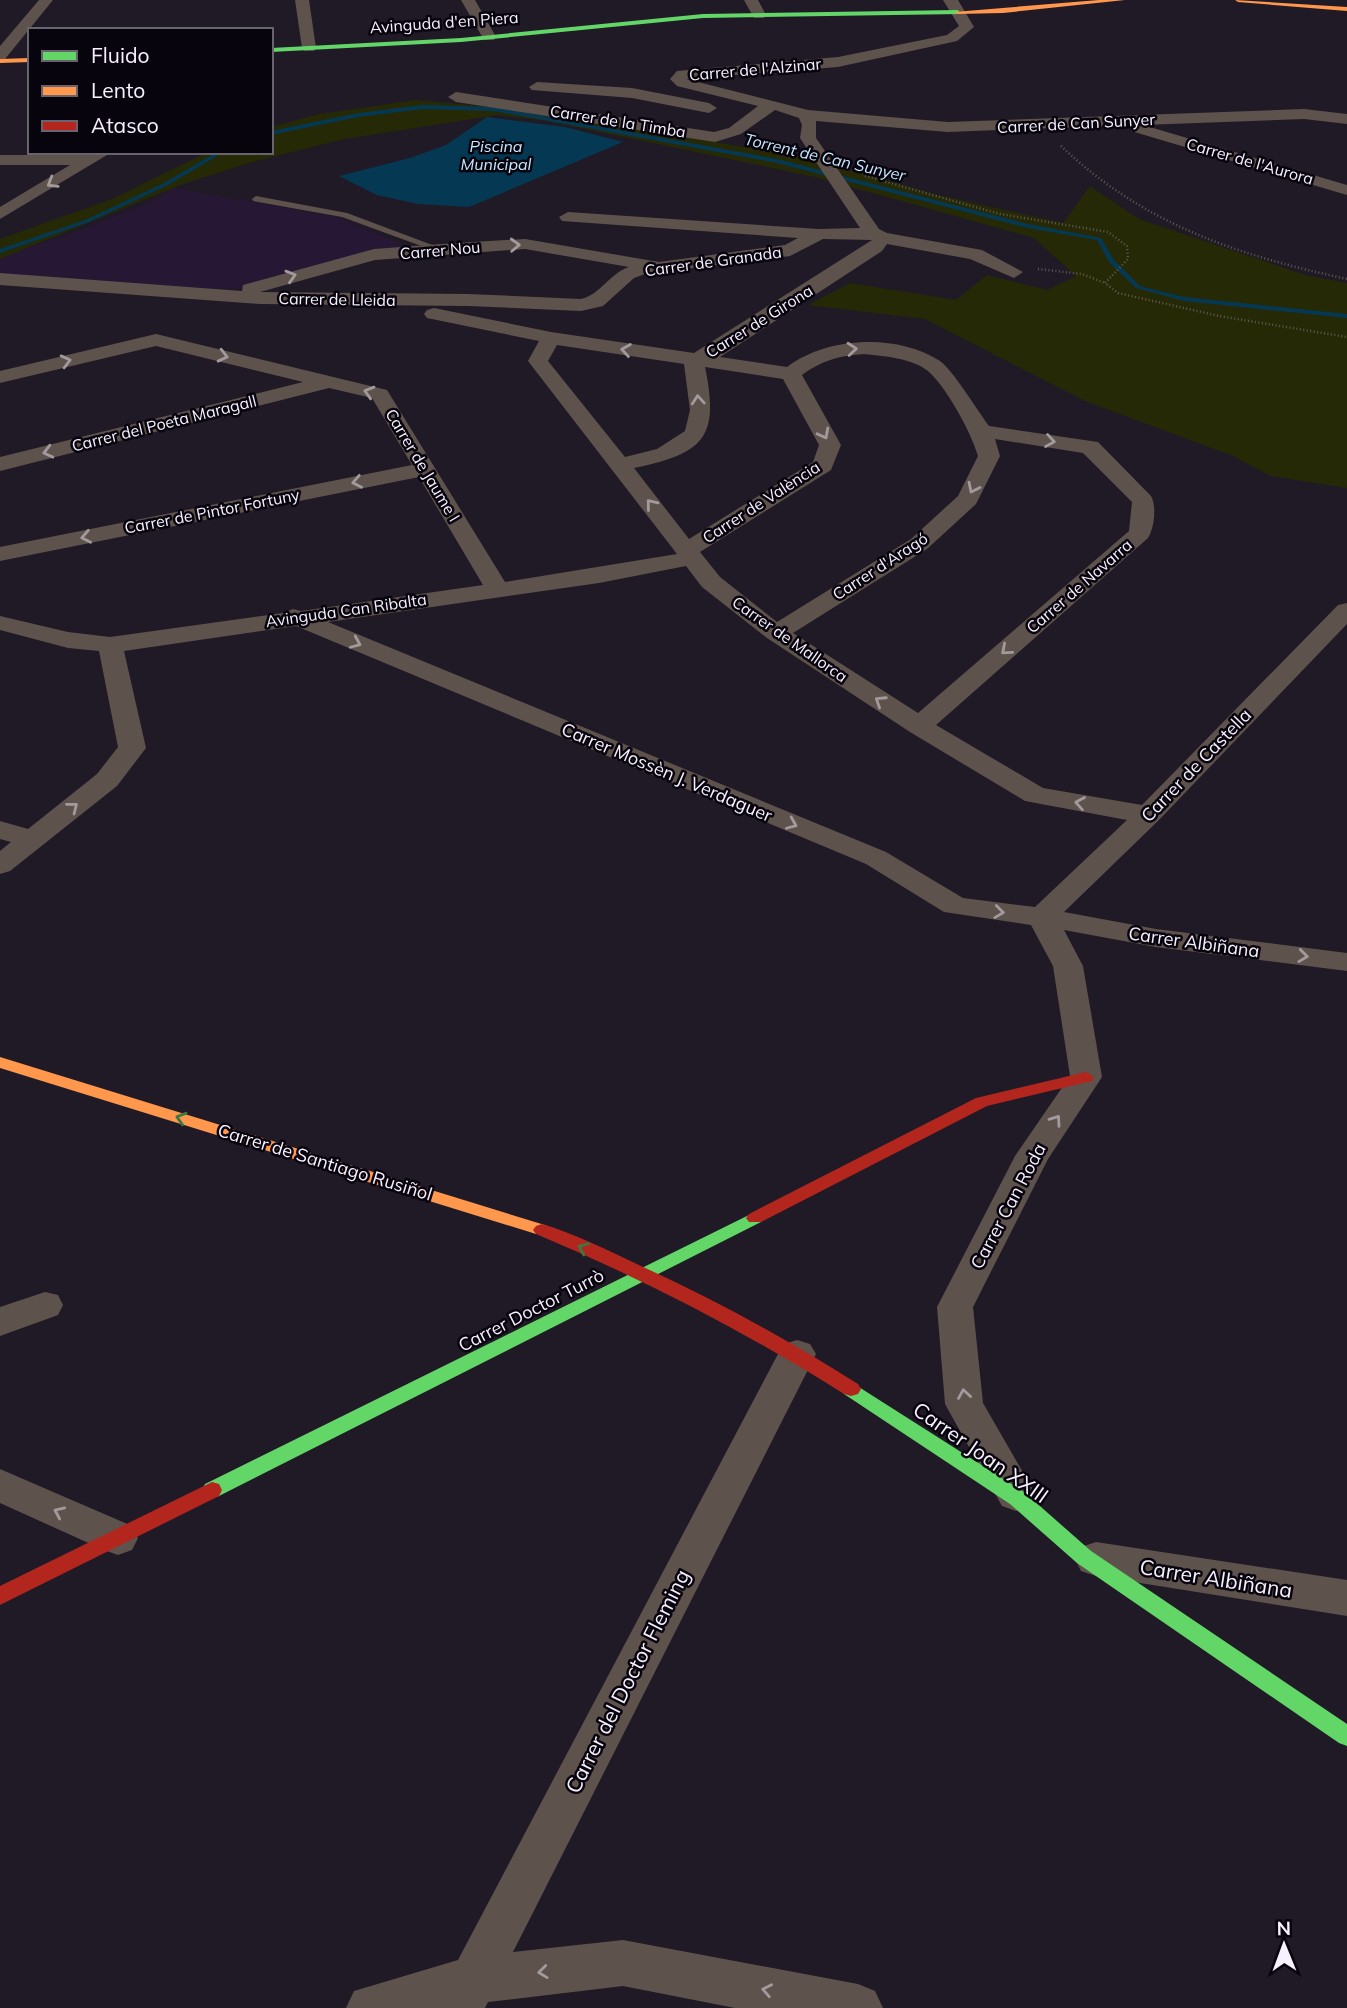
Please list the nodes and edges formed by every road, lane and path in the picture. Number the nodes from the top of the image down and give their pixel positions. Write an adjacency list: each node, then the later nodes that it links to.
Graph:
1 (46, 0): 13 (street)
2 (302, 0): 11 (street)
3 (468, 0): 10 (street)
4 (751, 0): 9 (street)
5 (1122, 0): 7 (street, Avinguda d'en Piera)
6 (1238, 0): 8 (street)
7 (955, 6): 9 (street, Avinguda d'en Piera); 17 (street, Carrer de l'Alzinar)
8 (1347, 9)
9 (759, 15): 10 (street, Avinguda d'en Piera)
10 (489, 37): 11 (street, Avinguda d'en Piera)
11 (309, 48): 12 (street, Avinguda d'en Piera)
12 (273, 50)
13 (0, 59): 14 (street)
14 (28, 60)
15 (537, 88): 19 (street)
16 (456, 97): 19 (street, Carrer de la Timba)
17 (771, 103): 18 (street, Carrer de l'Alzinar); 19 (street, Carrer de la Timba)
18 (806, 115): 22 (street, Carrer de Can Sunyer); 25 (street)
19 (751, 118)
20 (1347, 119): 21 (street, Carrer de Can Sunyer)
21 (1112, 121): 22 (street, Carrer de Can Sunyer); 26 (street, Carrer de l'Aurora)
22 (1041, 125): 36 (path)
23 (98, 156): 24 (street); 28 (street, one-way to 28)
24 (0, 160)
25 (832, 174): 31 (street); 37 (path)
26 (1347, 190)
27 (256, 199): 32 (lane)
28 (0, 214)
29 (569, 217): 30 (street, Carrer de Granada)
30 (819, 234): 31 (street, Carrer de Granada); 33 (street, Carrer de Granada)
31 (878, 235): 34 (street, Carrer de Granada); 42 (street, Carrer de Girona)
32 (438, 249): 33 (street, Carrer Nou, one-way to 33); 38 (street, Carrer Nou, one-way to 32)
33 (658, 267): 39 (street, Carrer de Granada)
34 (1009, 270): 37 (path)
35 (0, 279): 38 (street, Carrer de Lleida)
36 (1347, 279)
37 (1105, 283): 40 (path)
38 (226, 296): 39 (street, Carrer de Lleida)
39 (404, 300): 41 (street, Carrer de Lleida)
40 (1347, 337)
41 (551, 338): 42 (street, Carrer de Lleida, one-way to 41); 48 (street, Carrer de Mallorca)
42 (693, 360): 43 (street, Carrer de Lleida); 48 (street, Carrer de Girona, one-way to 42)
43 (792, 374): 46 (street, one-way to 46); 51 (street, Carrer de València, one-way to 51)
44 (0, 377): 45 (street, Carrer de Jaume I, one-way to 45)
45 (328, 381): 47 (street, Carrer del Poeta Maragall, one-way to 47); 49 (street, Carrer de Jaume I, one-way to 45)
46 (982, 431): 56 (street, Carrer d'Aragó, one-way to 56); 58 (street, Carrer de Navarra, one-way to 58)
47 (0, 464)
48 (620, 465): 51 (street, Carrer de Mallorca, one-way to 48)
49 (424, 469): 50 (street, Carrer de Pintor Fortuny, one-way to 50); 52 (street, Carrer de Jaume I)
50 (0, 554)
51 (690, 554): 52 (street, Avinguda Can Ribalta); 56 (street, Carrer de Mallorca)
52 (498, 590): 54 (street, Avinguda Can Ribalta)
53 (1347, 610): 59 (street, Carrer de Castella)
54 (293, 617): 57 (street, Avinguda Can Ribalta); 63 (street, Carrer Mossèn J. Verdaguer, one-way to 63)
55 (0, 623): 57 (street, Avinguda Can Ribalta)
56 (776, 633): 58 (street, Carrer de Mallorca, one-way to 56)
57 (110, 645): 61 (street, one-way to 57)
58 (919, 726): 59 (street, Carrer de Mallorca, one-way to 58)
59 (1148, 815): 63 (street, Carrer de Castella)
60 (0, 830): 61 (street)
61 (32, 839): 62 (street)
62 (0, 865)
63 (1042, 917): 64 (street, Carrer Albiñana, one-way to 64); 66 (street)
64 (1347, 962)
65 (0, 1062): 67 (street, Carrer de Santiago Rusiñol, one-way to 65)
66 (1086, 1077): 67 (street, Carrer Doctor Turrò); 72 (street, Carrer Can Roda, one-way to 66)
67 (646, 1275): 70 (street, Carrer Joan XXIII); 73 (street, Carrer Doctor Turrò)
68 (44, 1305): 69 (street)
69 (0, 1321)
70 (797, 1354): 72 (street, Carrer Joan XXIII); 78 (street, Carrer del Doctor Fleming)
71 (0, 1485): 73 (street, one-way to 71)
72 (1017, 1498): 74 (street, Carrer Joan XXIII)
73 (118, 1538): 75 (street, Carrer Doctor Turrò)
74 (1084, 1557): 76 (street, Carrer Albiñana); 77 (street, Carrer Joan XXIII)
75 (0, 1596)
76 (1347, 1598)
77 (1347, 1736)
78 (466, 1994): 79 (street); 80 (street, one-way to 78)
79 (371, 2008)
80 (858, 2008)

